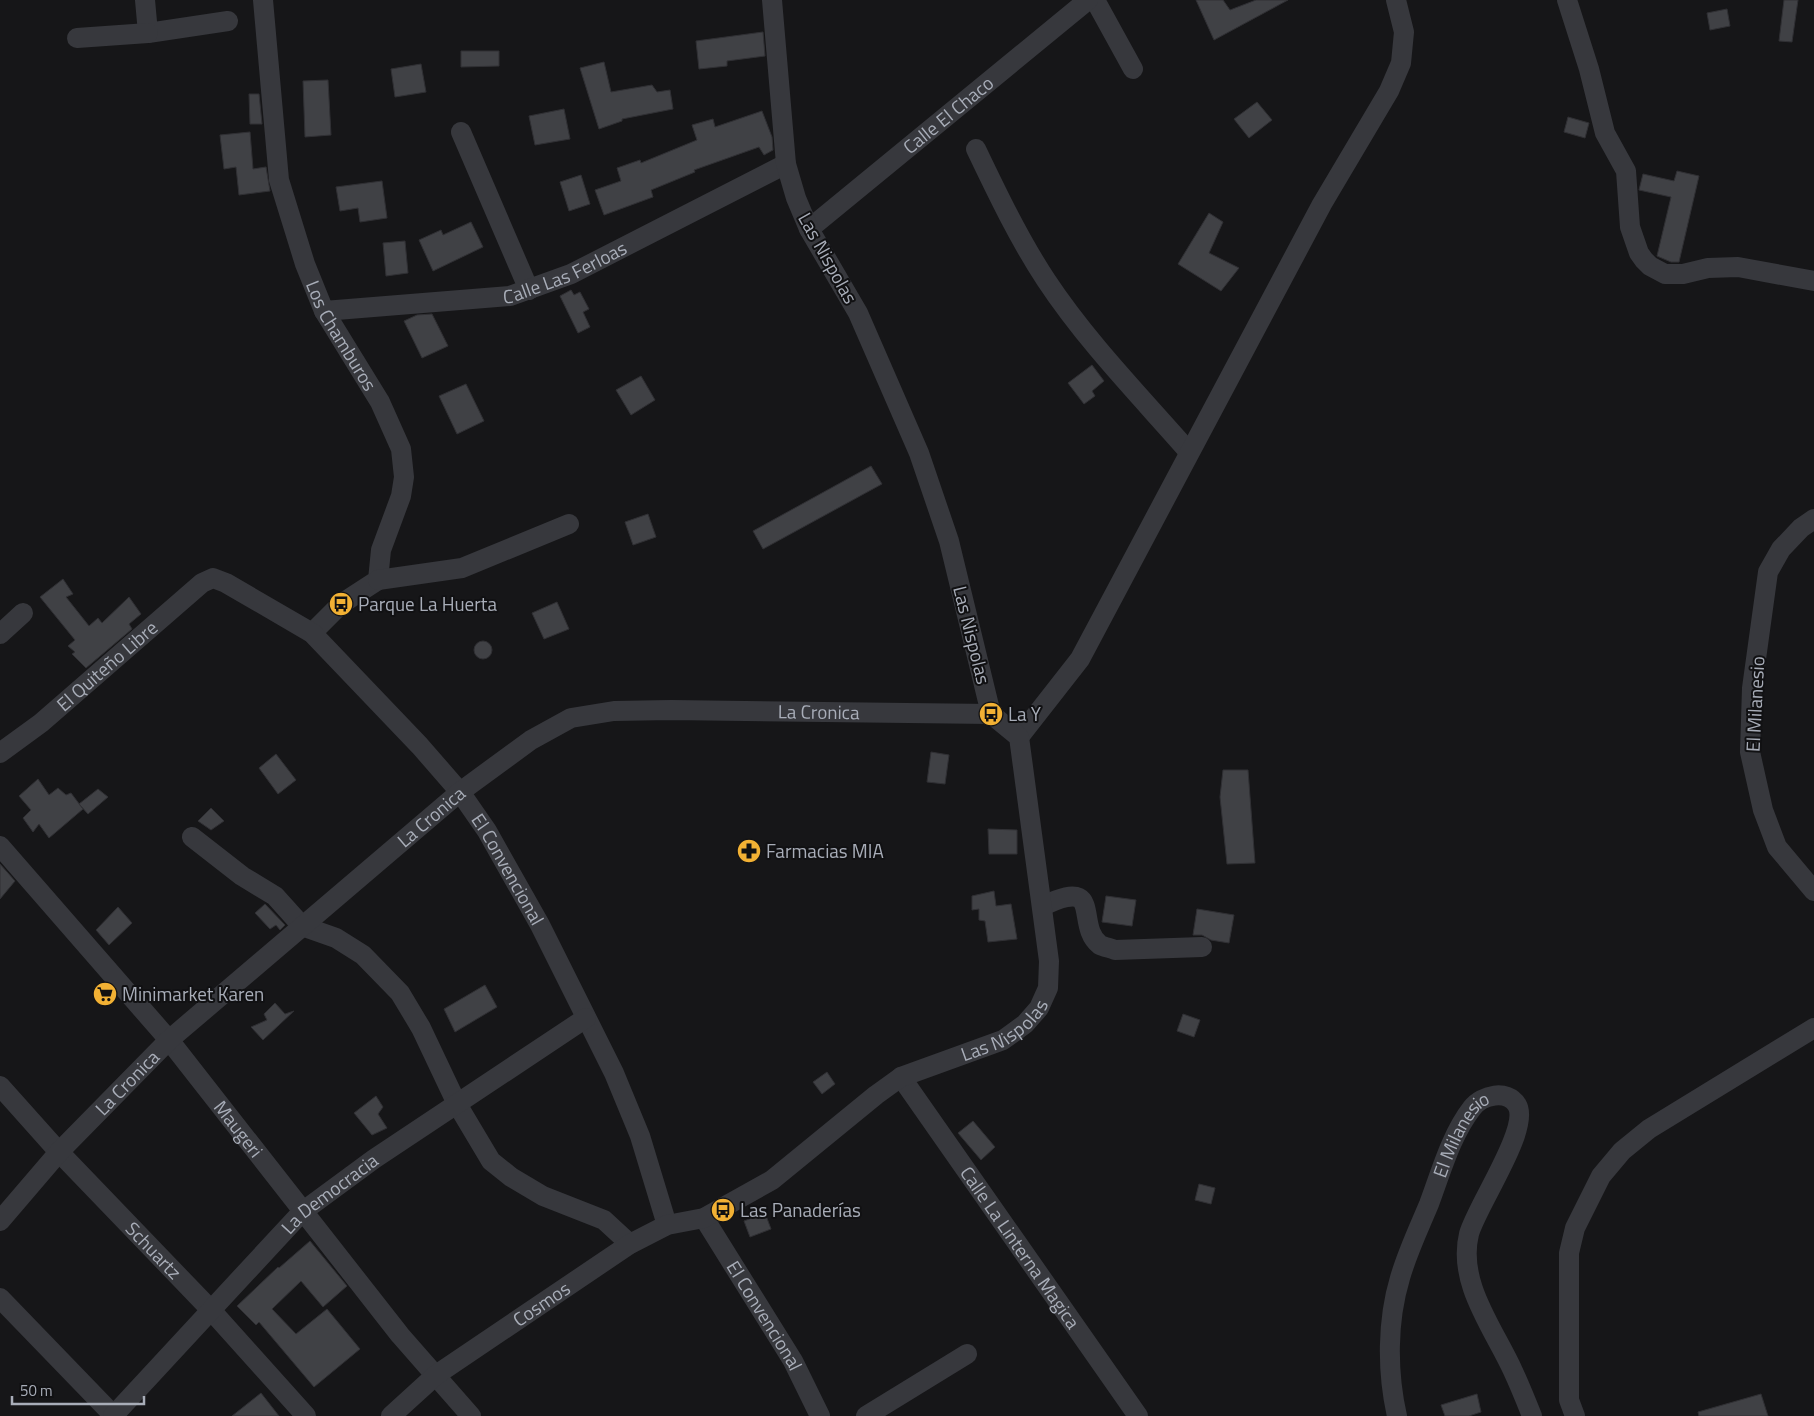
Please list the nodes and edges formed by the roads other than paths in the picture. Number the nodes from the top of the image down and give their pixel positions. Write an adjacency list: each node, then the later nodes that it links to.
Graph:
1 (145, 0): 9 (street)
2 (263, 0): 18 (street, Los Chamburos)
3 (772, 0): 14 (street, Las Nispolas)
4 (1088, 0): 15 (street, Calle El Chaco)
5 (1095, 0): 11 (street)
6 (1396, 0): 19 (street)
7 (1567, 0): 16 (street)
8 (228, 21): 9 (street)
9 (148, 32): 10 (street)
10 (77, 38)
11 (1133, 69)
12 (461, 132): 17 (street)
13 (976, 150): 19 (street)
14 (786, 164): 15 (street, Las Nispolas); 17 (street, Calle Las Ferloas)
15 (809, 229): 27 (street, Las Nispolas)
16 (1814, 282)
17 (529, 290): 18 (street, Calle Las Ferloas)
18 (324, 310): 23 (street, Los Chamburos)
19 (1189, 452): 28 (street)
20 (1814, 519): 33 (street, El Milanesio)
21 (569, 524): 23 (street)
22 (213, 578): 25 (street, El Convencional); 29 (street, El Quiteño Libre)
23 (378, 580): 25 (street)
24 (23, 613): 26 (street)
25 (312, 633): 30 (street, El Convencional)
26 (0, 634)
27 (991, 714): 28 (street); 30 (street, La Cronica)
28 (1019, 737): 34 (street, Las Nispolas)
29 (0, 754)
30 (460, 792): 35 (street, La Cronica); 37 (street, El Convencional)
31 (192, 837): 35 (street)
32 (0, 846): 39 (street, Maugeri)
33 (1814, 891)
34 (1043, 906): 36 (street); 40 (street, Las Nispolas)
35 (302, 926): 39 (street, La Cronica); 42 (street)
36 (1202, 947)
37 (586, 1018): 42 (street, La Democracia); 47 (street, El Convencional)
38 (1814, 1028): 62 (street)
39 (169, 1040): 43 (street, La Cronica); 44 (street, Maugeri)
40 (901, 1077): 45 (street, Las Nispolas); 59 (street, Calle La Linterna Magica)
41 (0, 1086): 43 (street, Schuartz)
42 (457, 1104): 44 (street, La Democracia); 48 (street)
43 (59, 1152): 46 (street, La Cronica); 50 (street, Schuartz)
44 (302, 1212): 50 (street, La Democracia); 52 (street, Maugeri)
45 (704, 1218): 47 (street, Cosmos); 57 (street, El Convencional)
46 (0, 1221)
47 (667, 1225): 48 (street, Cosmos)
48 (630, 1244): 52 (street, Cosmos)
49 (0, 1298): 53 (street)
50 (210, 1309): 53 (street, La Democracia); 54 (street, Schuartz)
51 (967, 1354): 58 (street)
52 (436, 1375): 55 (street, Cosmos); 56 (street, Maugeri)
53 (114, 1416)
54 (306, 1416)
55 (391, 1416)
56 (470, 1416)
57 (820, 1416)
58 (866, 1416)
59 (1138, 1416)
60 (1397, 1416): 61 (street, El Milanesio)
61 (1532, 1416)
62 (1575, 1416)

